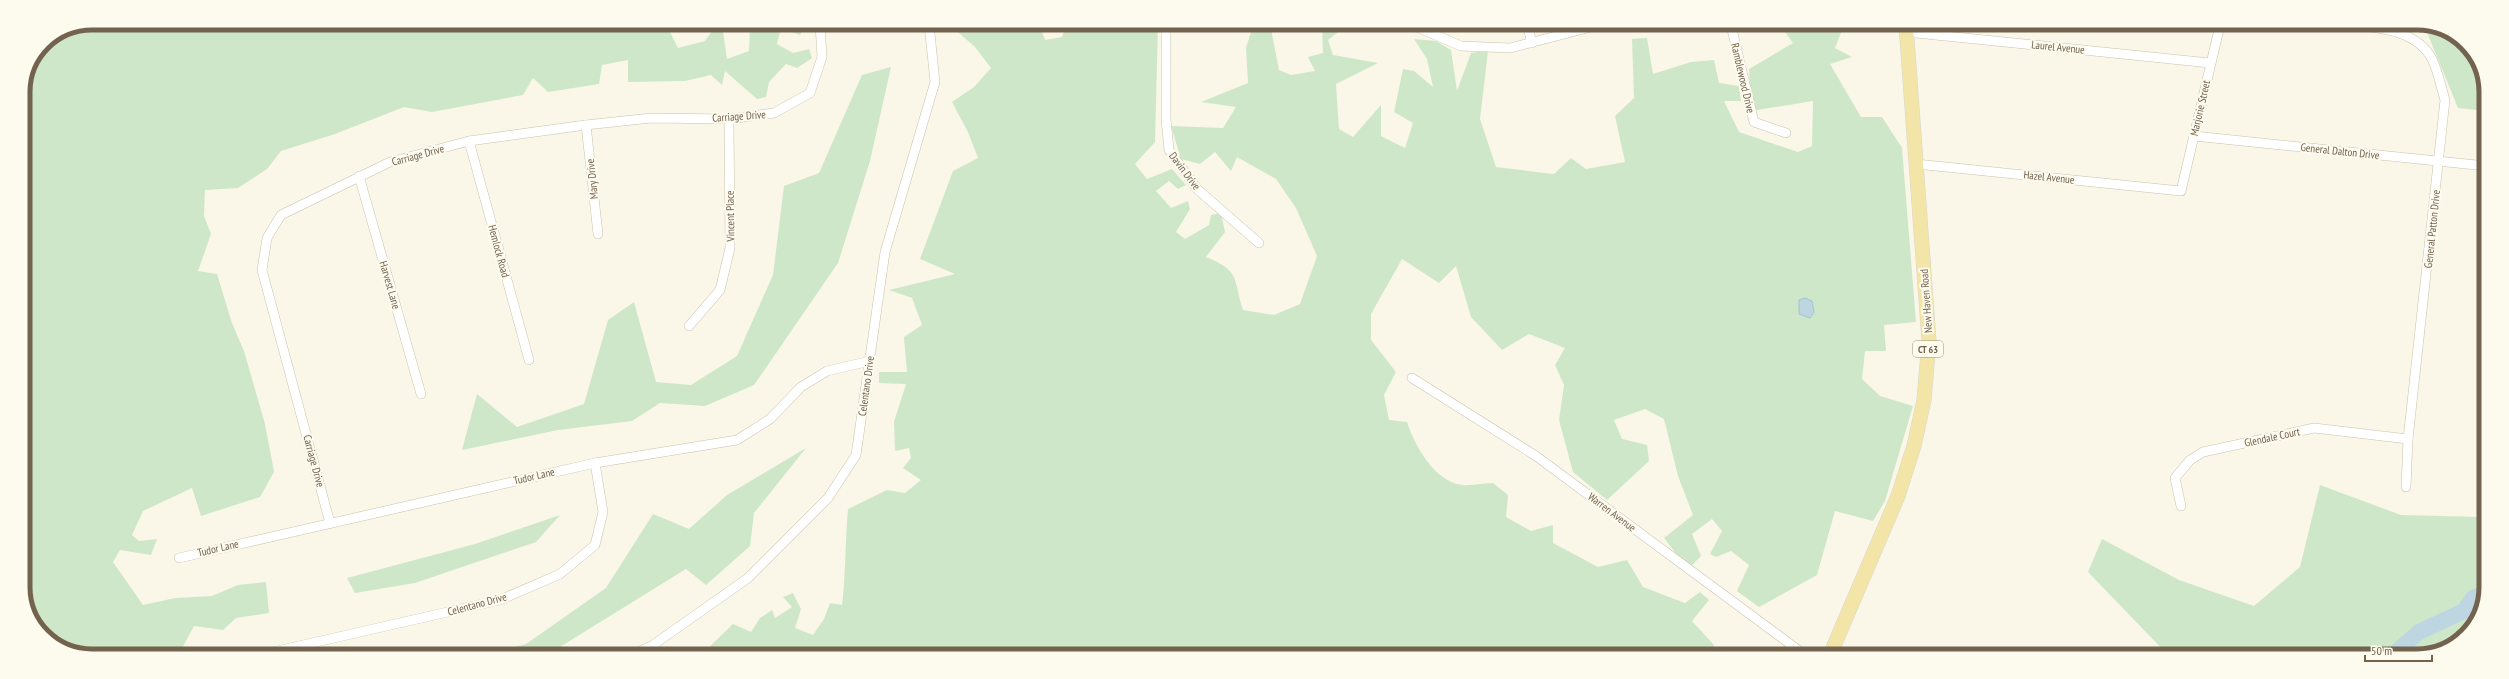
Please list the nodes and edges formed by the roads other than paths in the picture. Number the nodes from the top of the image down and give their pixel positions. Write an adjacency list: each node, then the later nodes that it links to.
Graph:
1 (820, 30): 14 (street, Carriage Drive)
2 (930, 30): 28 (street, Celentano Drive)
3 (1166, 30): 25 (street, Davin Drive)
4 (1424, 30): 12 (street)
5 (1529, 30): 12 (street)
6 (1581, 30): 12 (street)
7 (1731, 30): 16 (street, Ramblewood Drive)
8 (1906, 30): 20 (main road, New Haven Road / CT 63)
9 (1923, 30): 13 (street, Laurel Avenue)
10 (2219, 30): 13 (street, Marjorie Street)
11 (2391, 30): 19 (street, General Patton Drive)
12 (1532, 43)
13 (2210, 63): 17 (street, Marjorie Street)
14 (729, 119): 15 (street, Carriage Drive); 26 (street, Vincent Place)
15 (586, 125): 18 (street, Carriage Drive); 24 (street, Mary Drive)
16 (1786, 133)
17 (2194, 136): 19 (street, General Dalton Drive); 23 (street, Marjorie Street)
18 (469, 141): 22 (street, Carriage Drive); 27 (street, Hemlock Road)
19 (2440, 162): 21 (street, General Dalton Drive); 31 (street, General Patton Drive)
20 (1916, 164): 23 (street, Hazel Avenue); 40 (main road, New Haven Road / CT 63)
21 (2479, 165)
22 (359, 176): 30 (street, Harvest Lane); 35 (street, Carriage Drive)
23 (2182, 191)
24 (598, 234)
25 (1259, 243)
26 (690, 326)
27 (529, 360)
28 (870, 361): 32 (street, Tudor Lane); 38 (street, Celentano Drive)
29 (1412, 378): 39 (street, Warren Avenue)
30 (421, 394)
31 (2408, 439): 33 (street, General Patton Drive); 34 (street, Glendale Court)
32 (595, 463): 35 (street, Tudor Lane); 37 (street, Celentano Drive)
33 (2406, 487)
34 (2180, 506)
35 (330, 523): 36 (street, Tudor Lane)
36 (179, 558)
37 (286, 649)
38 (644, 649)
39 (1797, 649)
40 (1833, 649)

